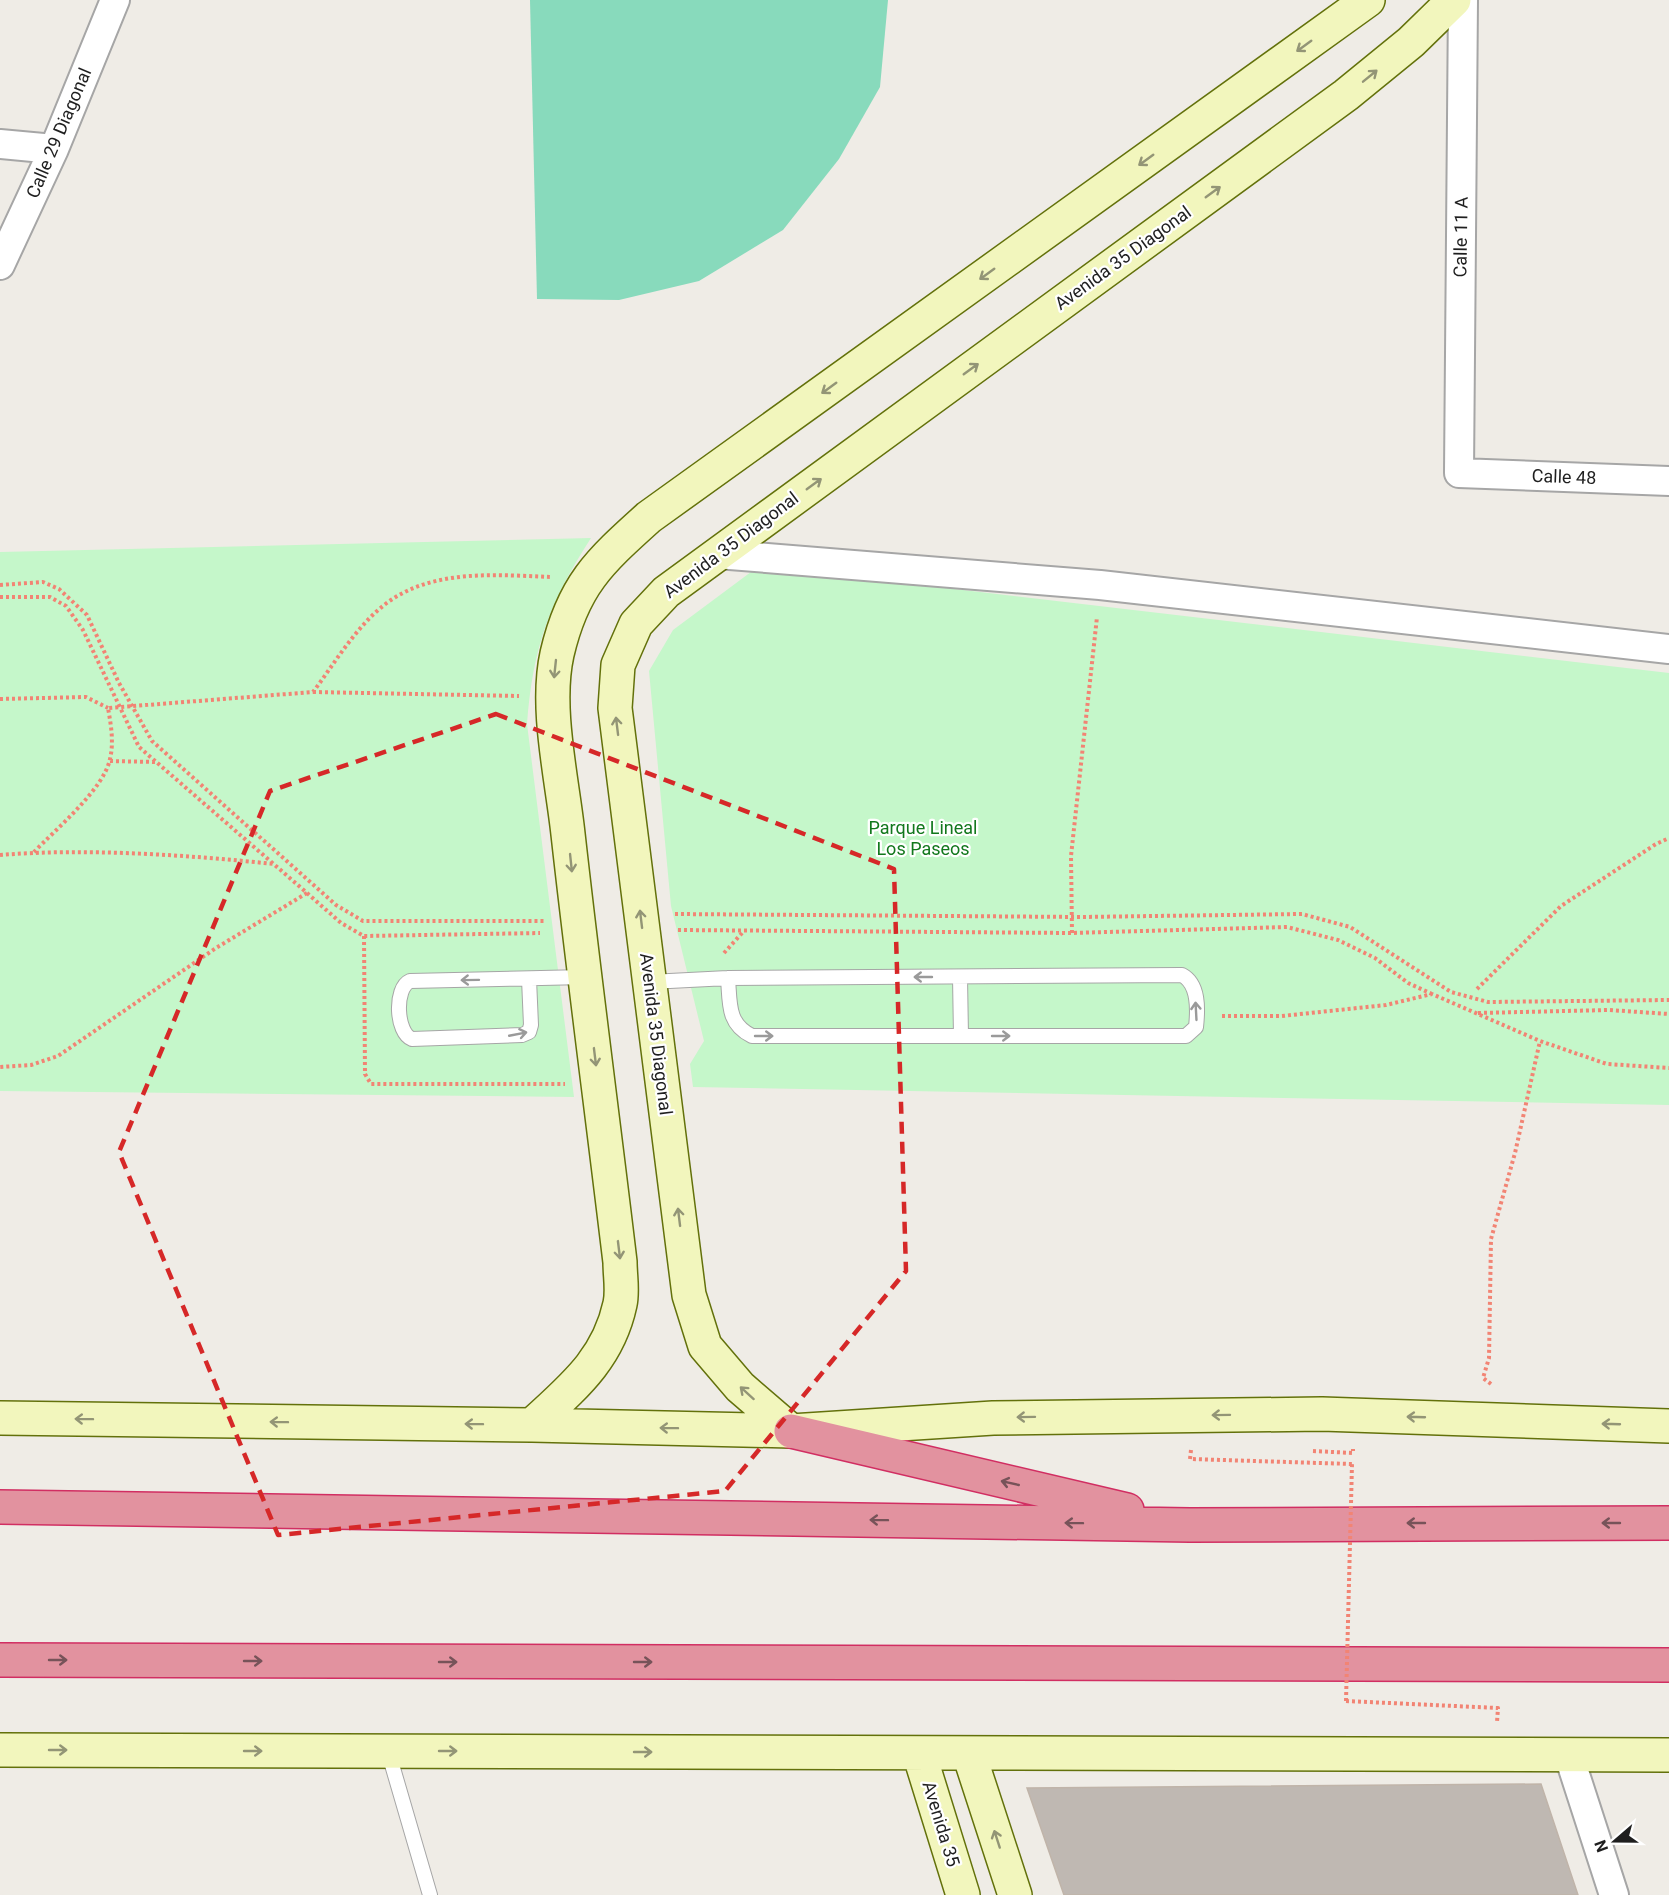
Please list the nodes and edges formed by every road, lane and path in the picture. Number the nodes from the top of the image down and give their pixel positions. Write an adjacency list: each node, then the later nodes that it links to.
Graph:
1 (115, 0): 6 (street, Calle 29 Diagonal)
2 (1368, 0): 11 (main road, one-way to 11)
3 (1454, 0): 10 (main road, Avenida 35 Diagonal, one-way to 3)
4 (1463, 0): 8 (street, Calle 11 A)
5 (0, 144): 6 (street)
6 (54, 149): 7 (street, Calle 29 Diagonal)
7 (0, 265)
8 (1459, 473): 9 (street, Calle 48)
9 (1669, 480)
10 (717, 555): 13 (street); 40 (main road, Avenida 35 Diagonal, one-way to 10)
11 (587, 578): 16 (path); 17 (main road, one-way to 17)
12 (0, 585): 19 (path)
13 (1100, 585): 15 (street); 30 (path)
14 (0, 597): 20 (path)
15 (1669, 649)
16 (313, 692): 17 (path); 19 (path)
17 (553, 697): 36 (main road, one-way to 36)
18 (0, 699): 21 (path)
19 (132, 706): 20 (path); 31 (path)
20 (119, 707): 21 (path); 23 (path)
21 (108, 708): 22 (path)
22 (110, 761): 23 (path); 25 (path)
23 (156, 762): 27 (path)
24 (1669, 838): 41 (path)
25 (34, 852): 26 (path); 27 (path)
26 (0, 855)
27 (275, 864): 28 (path)
28 (307, 893): 35 (path); 49 (path)
29 (667, 914): 30 (path)
30 (1072, 917): 34 (path); 43 (path)
31 (551, 921)
32 (671, 930): 34 (path)
33 (540, 933): 35 (path)
34 (1072, 933): 42 (path)
35 (364, 936): 51 (path)
36 (585, 977): 39 (lane); 54 (main road, one-way to 54)
37 (960, 977): 38 (lane, one-way to 38); 46 (lane, one-way to 37); 47 (lane)
38 (728, 978): 40 (lane); 47 (lane, one-way to 47)
39 (529, 979): 39 (lane, one-way to 39)
40 (650, 982): 56 (main road, Avenida 35 Diagonal, one-way to 40)
41 (1477, 989)
42 (1432, 993): 44 (path); 46 (path)
43 (1669, 1000)
44 (1474, 1013): 45 (path); 48 (path)
45 (1669, 1014)
46 (1197, 1017): 47 (lane, one-way to 46)
47 (961, 1036)
48 (1540, 1041): 50 (path); 52 (path)
49 (0, 1067)
50 (1669, 1068)
51 (567, 1083)
52 (1497, 1389)
53 (0, 1418): 54 (main road, one-way to 53)
54 (532, 1425): 56 (main road, one-way to 54)
55 (1669, 1426): 56 (main road, one-way to 56)
56 (791, 1431): 62 (highway, one-way to 56)
57 (1354, 1441): 59 (path)
58 (1192, 1444): 65 (path, bridge)
59 (1307, 1450)
60 (0, 1507): 62 (highway, one-way to 60)
61 (1669, 1523): 62 (highway, one-way to 62)
62 (1190, 1525)
63 (0, 1660): 64 (highway, one-way to 64)
64 (1669, 1665)
65 (1485, 1724)
66 (0, 1750): 67 (main road, one-way to 67)
67 (388, 1751): 68 (main road, one-way to 68); 72 (lane)
68 (918, 1753): 69 (main road); 73 (main road, Avenida 35)
69 (969, 1754): 71 (main road); 74 (main road, one-way to 69)
70 (1669, 1755): 71 (main road)
71 (1569, 1756): 75 (street)
72 (430, 1895)
73 (963, 1895)
74 (1015, 1895)
75 (1614, 1895)

